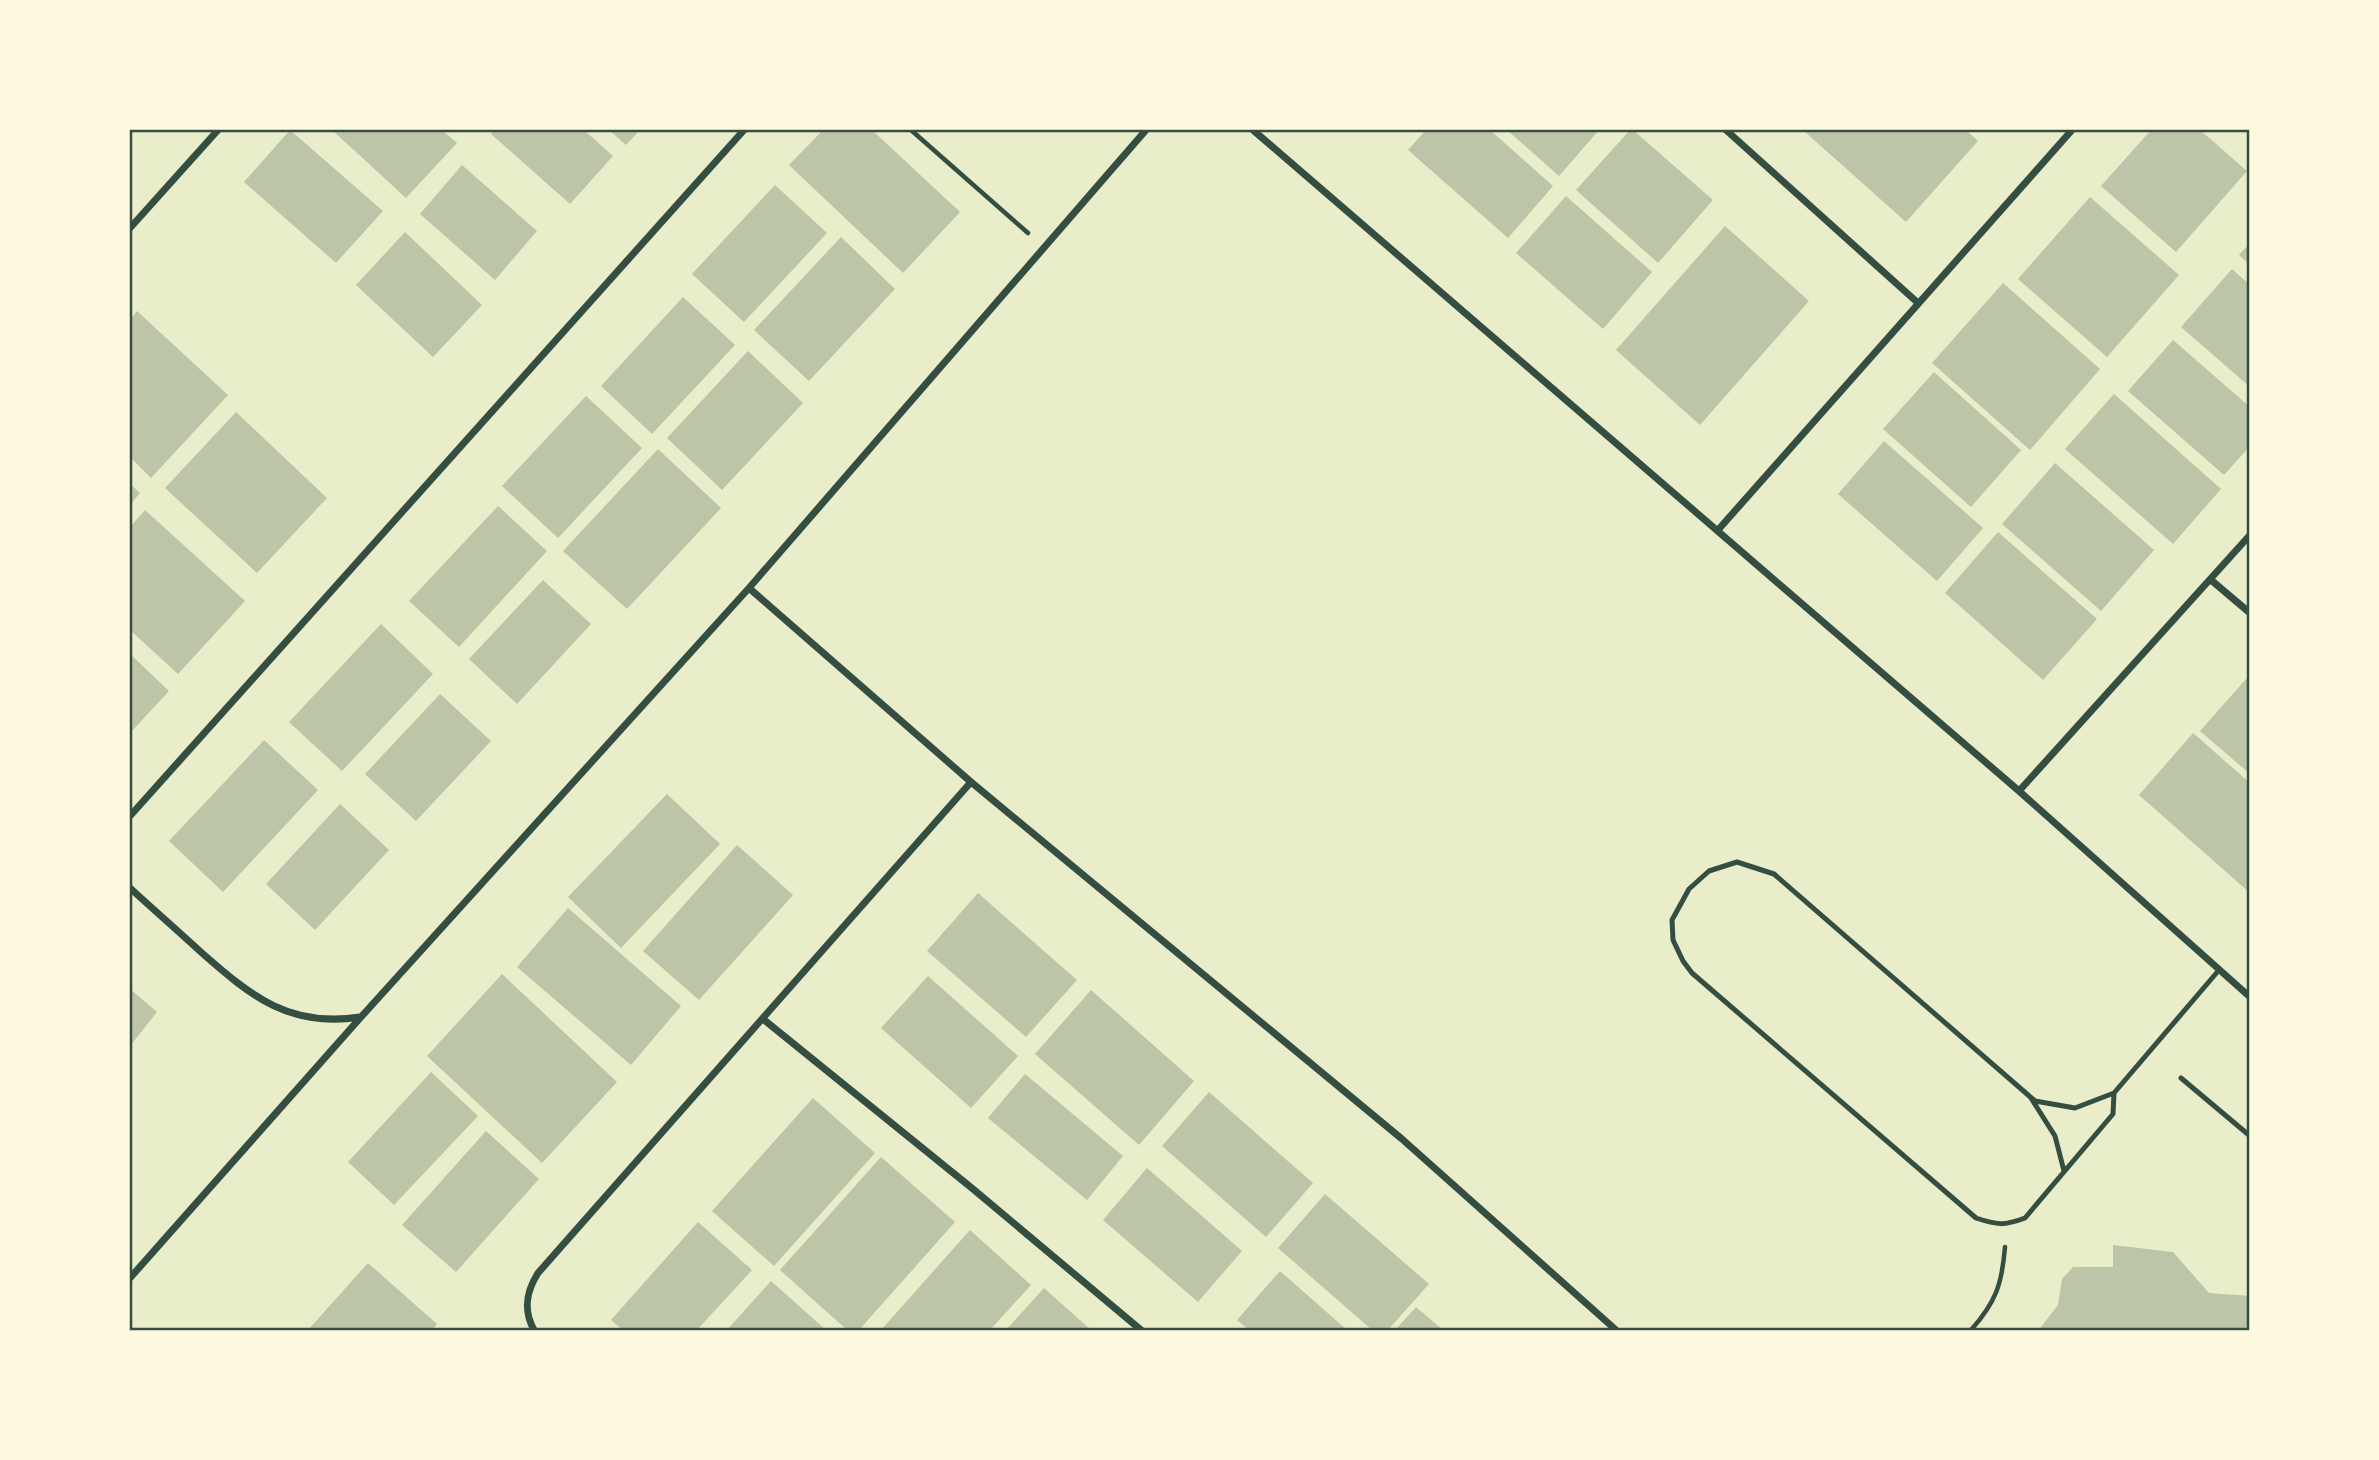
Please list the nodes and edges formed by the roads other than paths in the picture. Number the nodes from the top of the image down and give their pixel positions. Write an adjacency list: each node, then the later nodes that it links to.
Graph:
1 (218, 130): 7 (street)
2 (744, 130): 16 (street)
3 (1146, 130): 12 (street)
4 (1253, 130): 9 (street)
5 (1726, 130): 8 (street)
6 (2072, 130): 8 (street)
7 (130, 228)
8 (1918, 303): 9 (street)
9 (1718, 530): 15 (street)
10 (2249, 535): 11 (street)
11 (2211, 580): 13 (street); 15 (street)
12 (749, 588): 14 (street); 20 (street)
13 (2249, 613)
14 (971, 782): 21 (street); 30 (street)
15 (2019, 792): 18 (street)
16 (130, 816)
17 (130, 888): 20 (street)
18 (2219, 970): 19 (street); 23 (lane)
19 (2249, 997)
20 (361, 1017): 27 (street)
21 (763, 1019): 28 (street); 29 (street)
22 (2181, 1078): 25 (lane)
23 (2114, 1093): 24 (lane); 26 (lane)
24 (2029, 1095): 26 (lane); 26 (lane)
25 (2249, 1136)
26 (2064, 1171)
27 (130, 1278)
28 (534, 1331)
29 (1141, 1331)
30 (1616, 1331)

